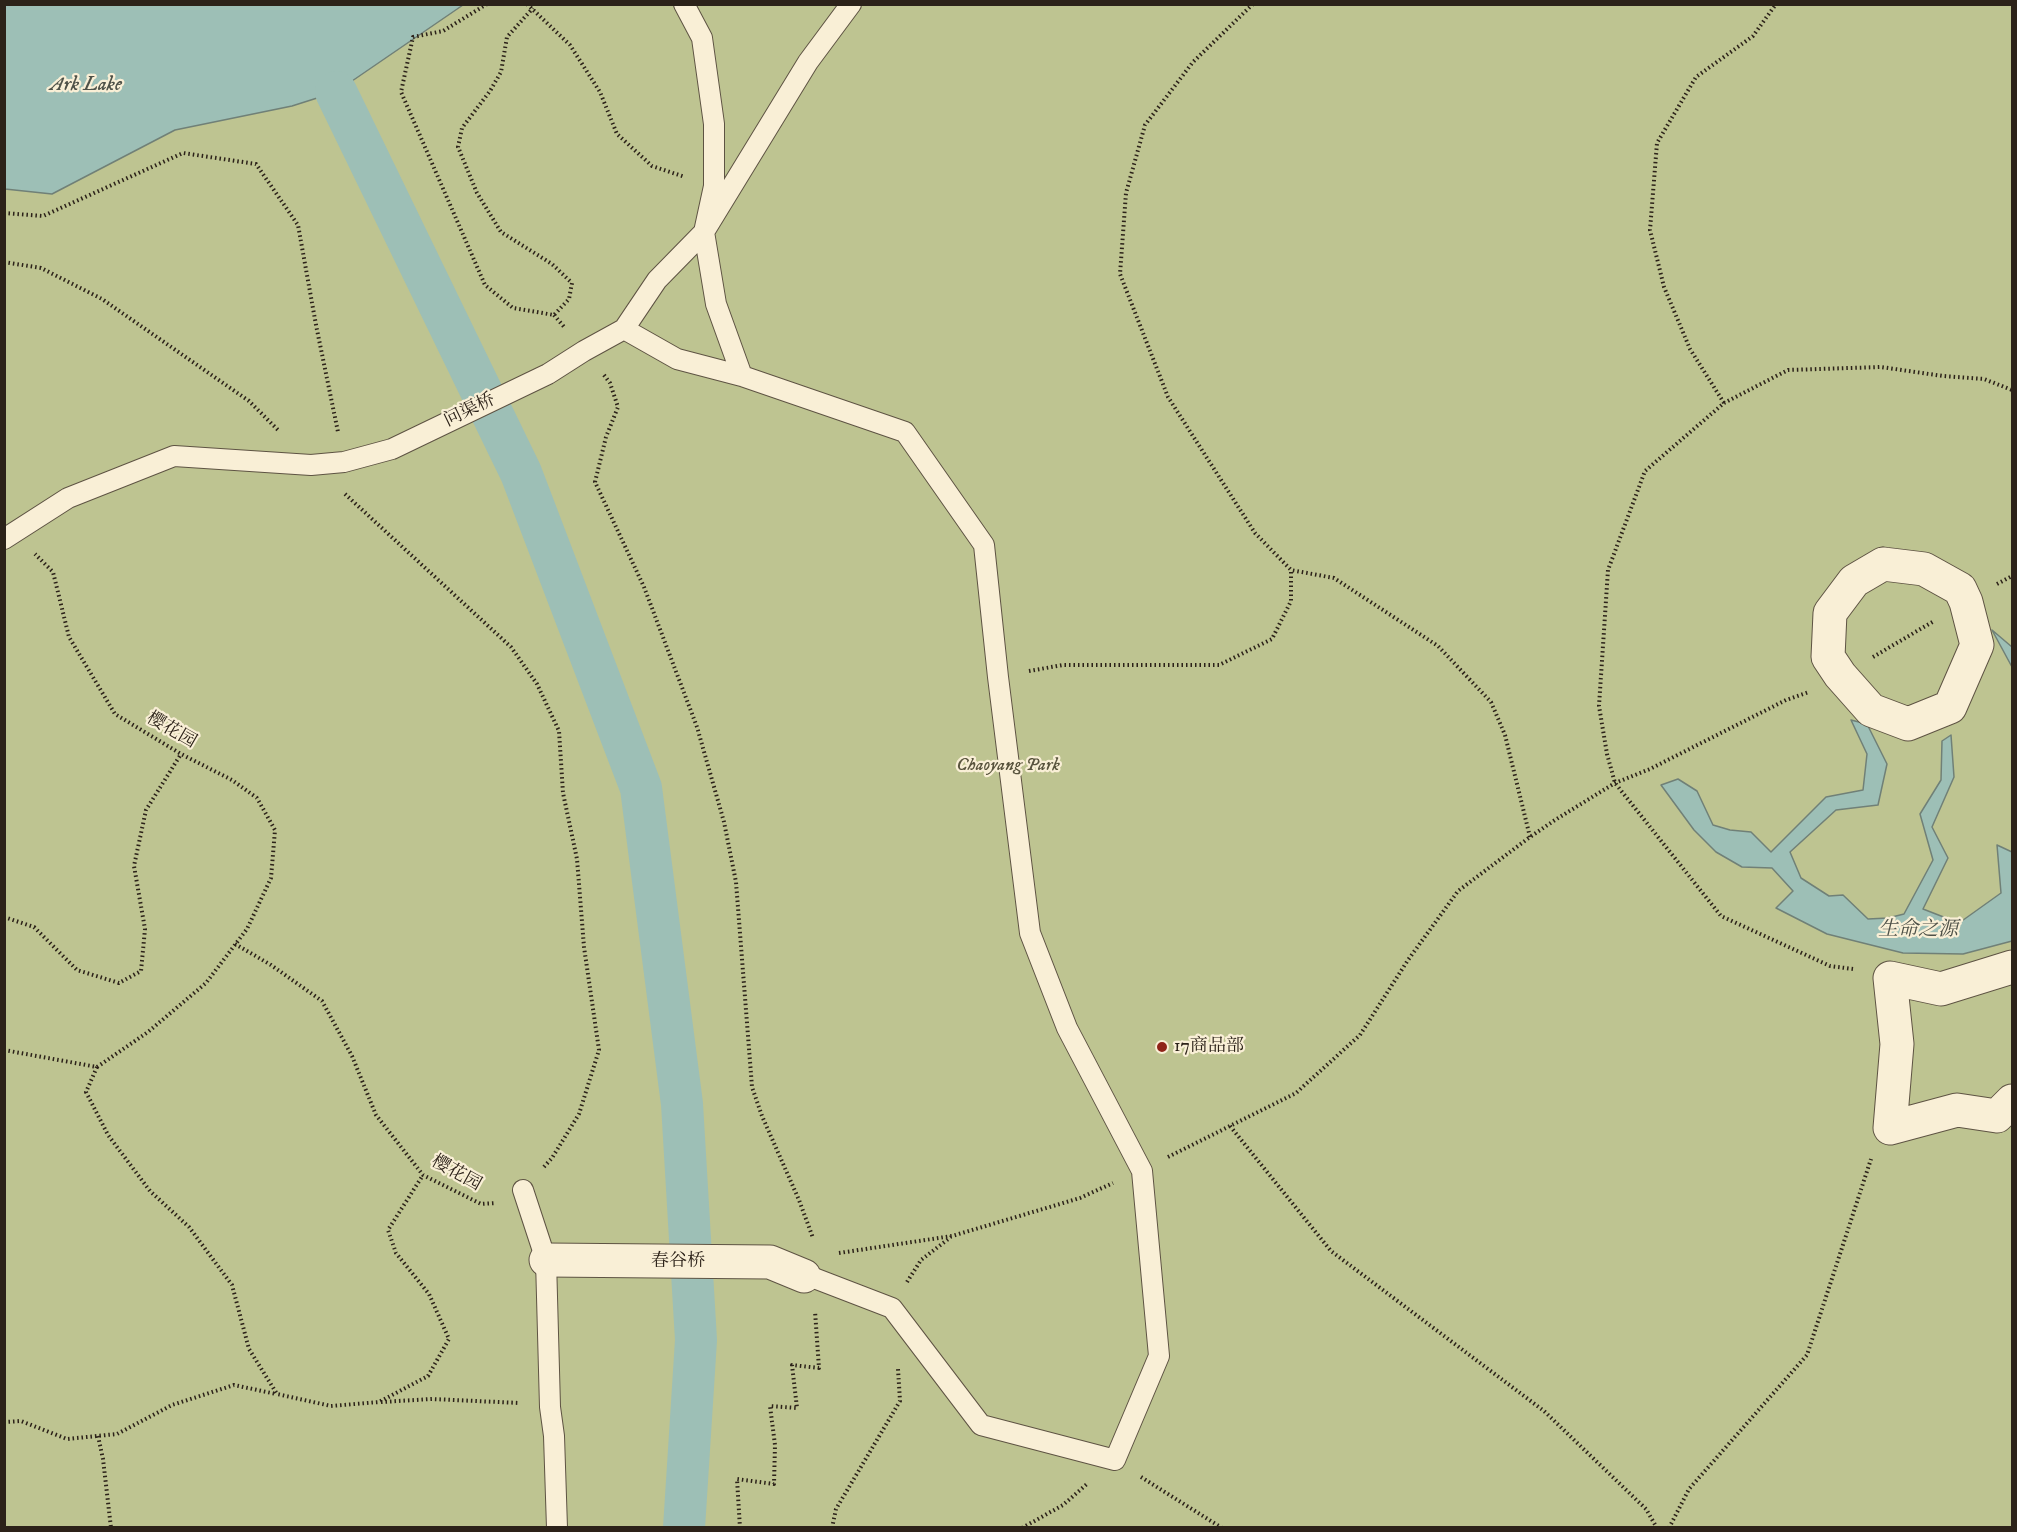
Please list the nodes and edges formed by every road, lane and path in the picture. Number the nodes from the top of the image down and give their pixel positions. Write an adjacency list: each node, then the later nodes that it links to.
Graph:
1 (487, 4): 12 (path)
2 (527, 4): 7 (path)
3 (684, 4): 8 (lane)
4 (851, 4): 10 (lane)
5 (1253, 4): 21 (path)
6 (1776, 4): 17 (path)
7 (532, 8): 8 (path); 12 (path)
8 (714, 186): 10 (lane)
9 (4, 213): 18 (path)
10 (704, 232): 13 (lane); 15 (lane)
11 (4, 262): 19 (path)
12 (554, 315): 14 (path)
13 (624, 329): 14 (lane, 问渠桥); 15 (lane)
14 (584, 351): 18 (lane, 问渠桥); 43 (path)
15 (742, 376): 25 (lane)
16 (2013, 390): 17 (path)
17 (1724, 404): 27 (path)
18 (344, 462): 19 (lane, 问渠桥)
19 (311, 465): 20 (lane, 问渠桥); 40 (path)
20 (9, 536): 26 (path, 樱花园)
21 (1291, 570): 25 (path); 28 (path)
22 (2013, 576): 23 (path)
23 (1966, 602): 24 (path); 24 (street); 24 (street)
24 (1840, 675): 27 (path)
25 (998, 677): 38 (lane)
26 (181, 754): 29 (path); 30 (path, 樱花园)
27 (1615, 783): 28 (path); 32 (path)
28 (1530, 837): 36 (path)
29 (4, 917)
30 (235, 944): 34 (path, 樱花园); 39 (path, 樱花园)
31 (2013, 967): 35 (street)
32 (1854, 969)
33 (4, 1050): 34 (path)
34 (97, 1067): 46 (path)
35 (2013, 1101)
36 (1230, 1126): 38 (path); 58 (path)
37 (1873, 1153): 59 (path)
38 (1142, 1171): 41 (path); 51 (lane)
39 (423, 1175): 40 (path, 樱花园); 47 (path)
40 (523, 1190): 42 (lane)
41 (952, 1236): 43 (path); 44 (path)
42 (546, 1260): 43 (street, 春谷桥); 48 (lane)
43 (812, 1270): 44 (lane); 54 (path)
44 (892, 1308): 51 (lane)
45 (897, 1366): 55 (path)
46 (277, 1394): 47 (path); 50 (path)
47 (379, 1402): 48 (path)
48 (550, 1407): 53 (lane)
49 (4, 1422): 50 (path)
50 (98, 1436): 52 (path)
51 (1115, 1460): 56 (path); 57 (path)
52 (111, 1527)
53 (557, 1527)
54 (740, 1527)
55 (832, 1527)
56 (1022, 1527)
57 (1222, 1527)
58 (1657, 1527)
59 (1669, 1527)

